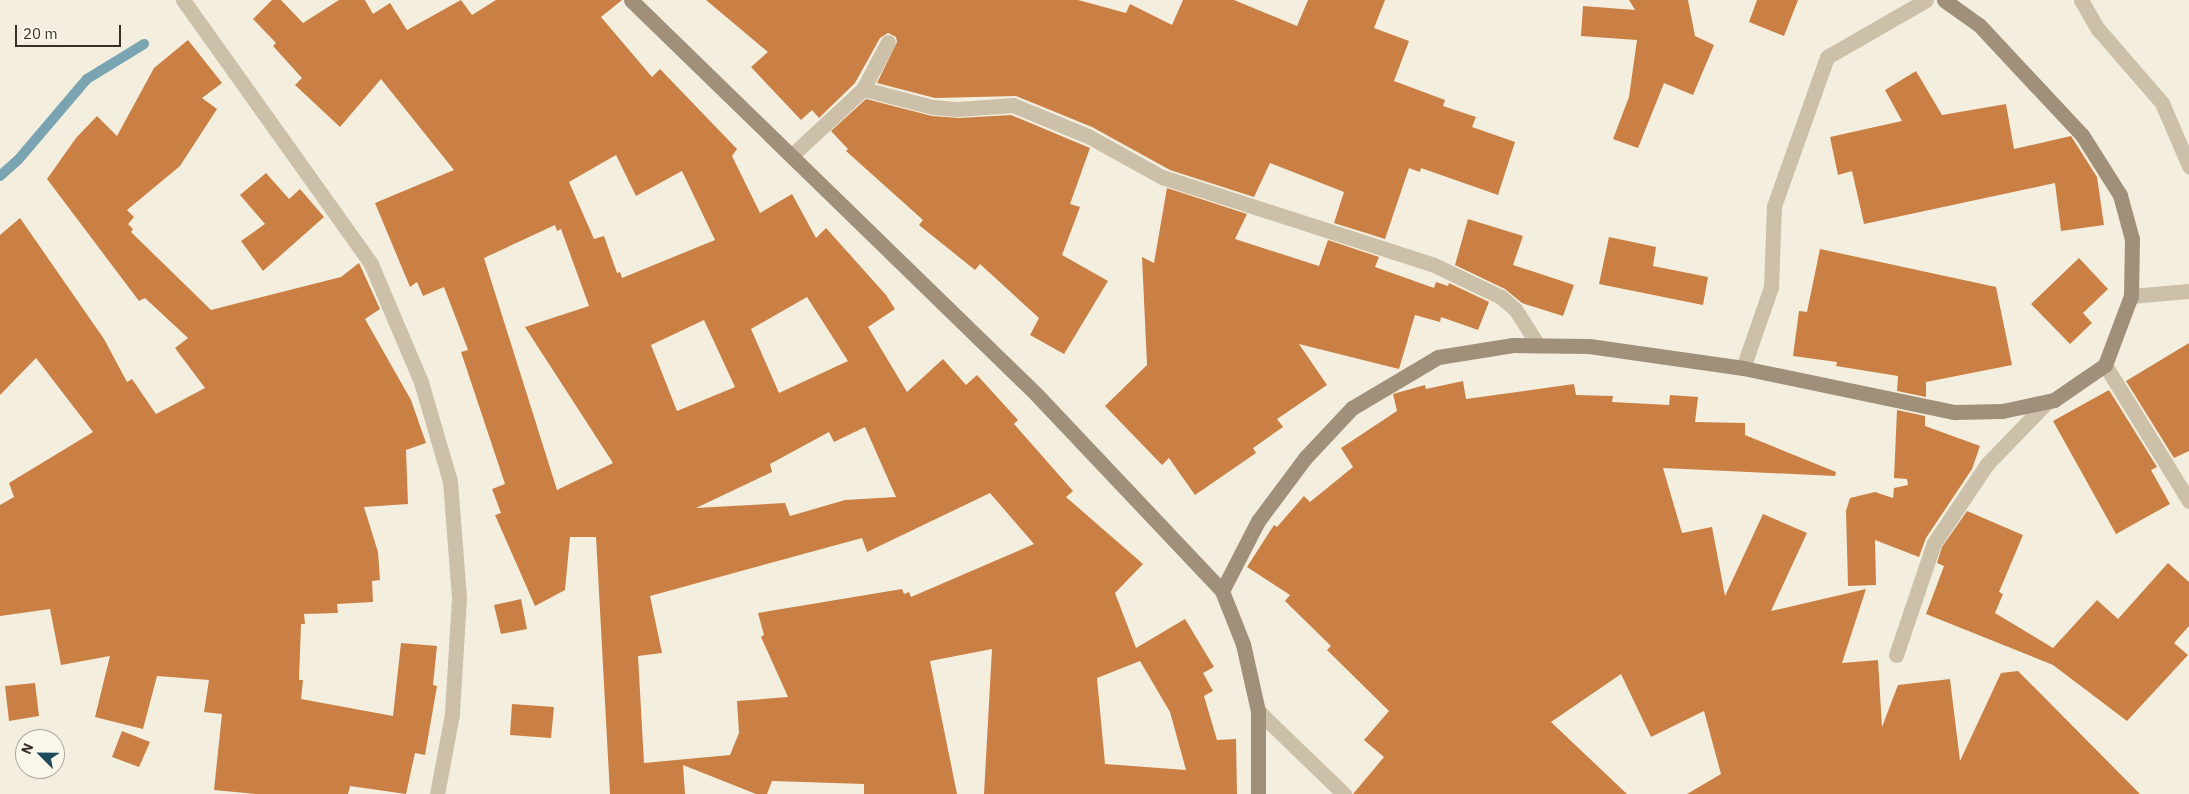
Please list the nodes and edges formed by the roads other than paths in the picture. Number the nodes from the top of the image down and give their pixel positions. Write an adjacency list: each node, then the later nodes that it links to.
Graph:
1 (183, 0): 20 (street)
2 (631, 0): 8 (street)
3 (1926, 0): 14 (street)
4 (1944, 0): 11 (street)
5 (2081, 0): 9 (street)
6 (888, 42): 7 (street)
7 (862, 89): 8 (street); 12 (street)
8 (791, 156): 17 (street)
9 (2189, 166)
10 (2189, 291): 11 (street)
11 (2131, 296): 13 (street)
12 (1538, 345): 14 (street); 17 (street)
13 (2105, 365): 15 (street); 16 (street)
14 (1742, 368): 15 (street)
15 (2047, 402): 18 (street)
16 (2189, 501)
17 (1222, 591): 19 (street)
18 (1896, 655)
19 (1258, 711): 21 (street); 22 (street)
20 (438, 794)
21 (1258, 794)
22 (1344, 794)

